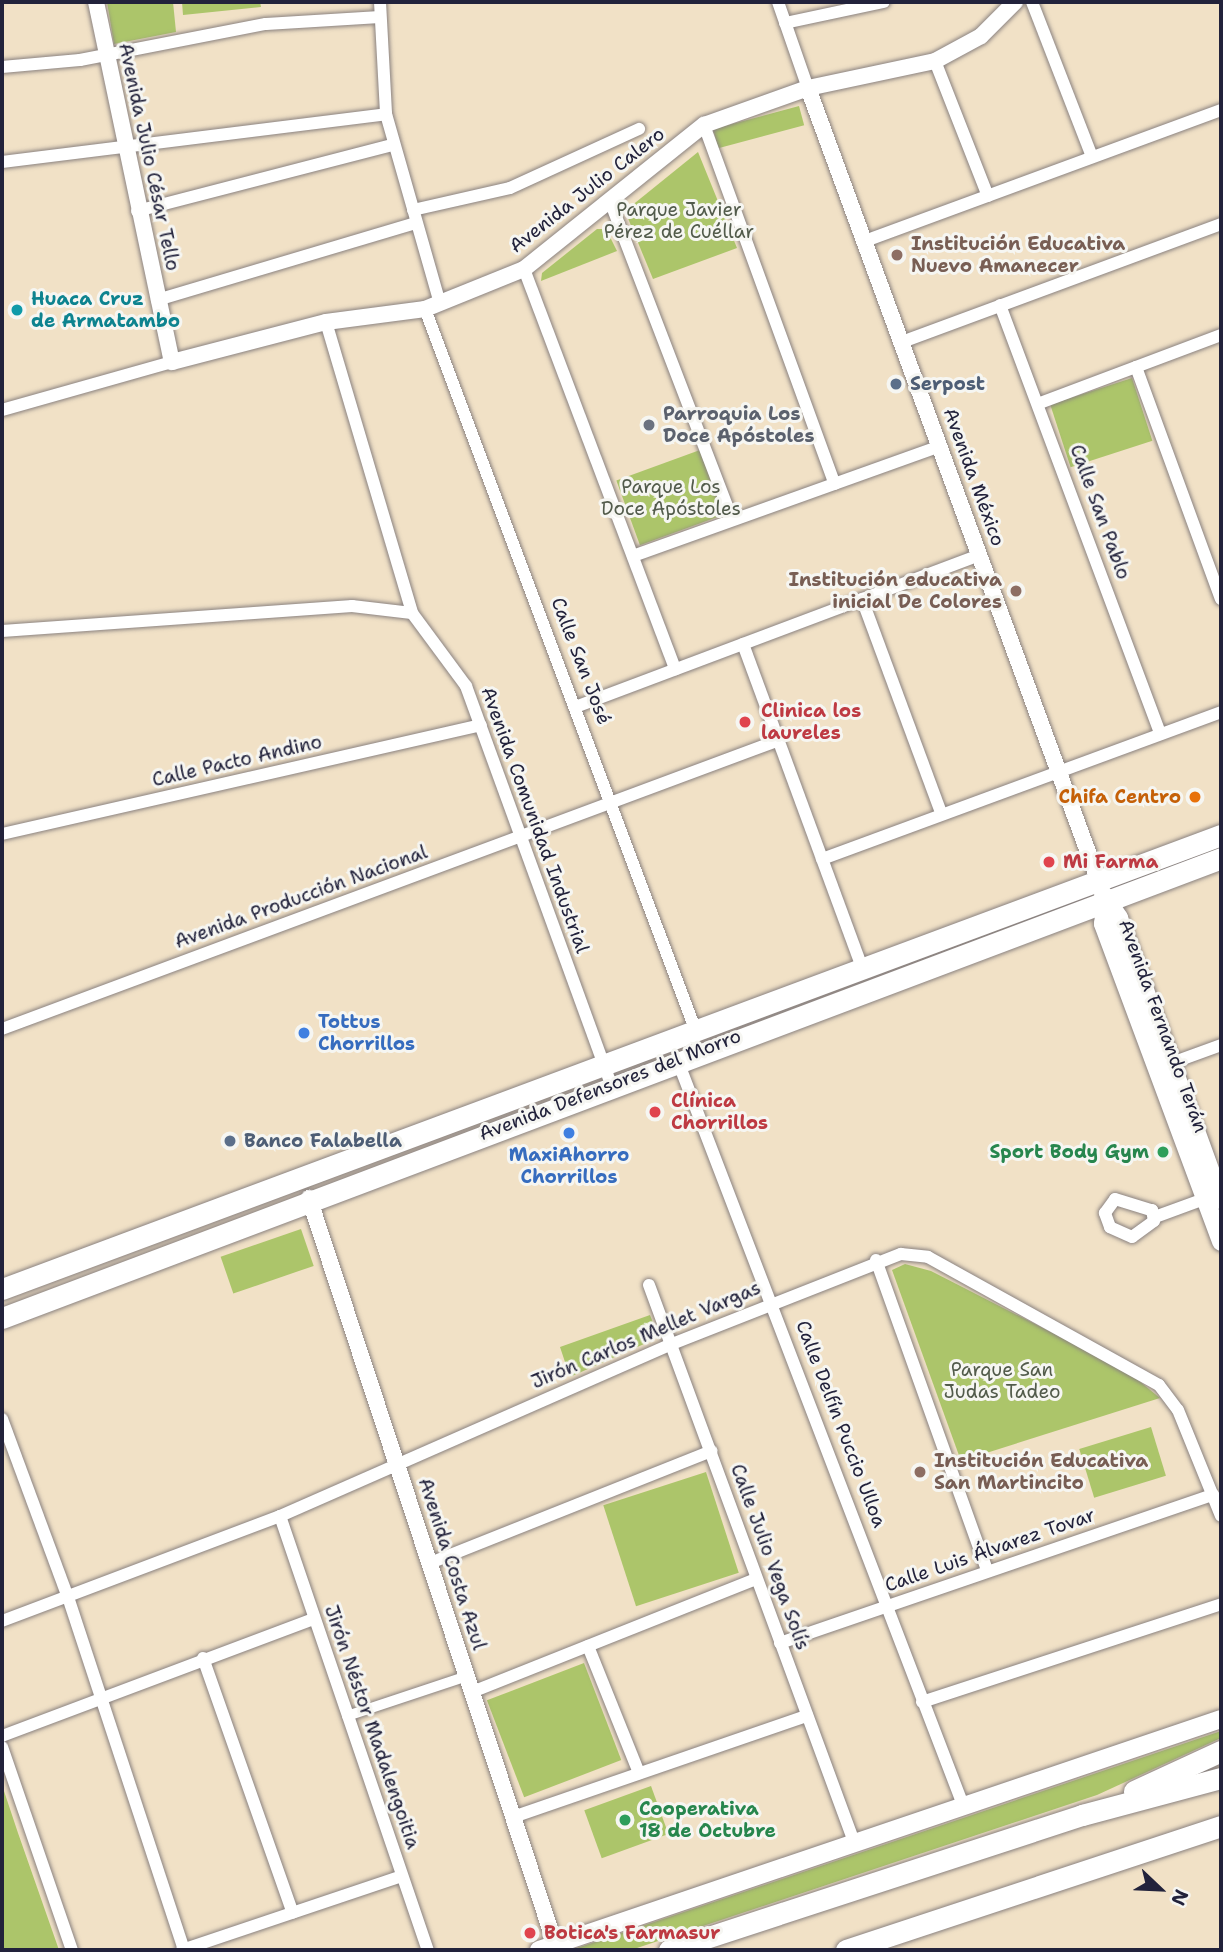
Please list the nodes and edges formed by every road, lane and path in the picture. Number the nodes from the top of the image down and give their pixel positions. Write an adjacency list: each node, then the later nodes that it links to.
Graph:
1 (96, 2): 9 (street, Avenida Julio César Tello)
2 (380, 2): 7 (street, Calle San José)
3 (778, 2): 8 (street)
4 (884, 2): 8 (street)
5 (1015, 2): 10 (street, Avenida Julio Calero)
6 (1032, 2): 19 (street)
7 (380, 17): 9 (street); 14 (street, Calle San José)
8 (785, 23): 12 (street)
9 (107, 52): 11 (street); 18 (street, Avenida Julio César Tello)
10 (935, 61): 12 (street, Avenida Julio Calero); 21 (street)
11 (2, 67)
12 (808, 88): 15 (street, Avenida Julio Calero); 26 (street, Avenida México)
13 (1221, 110): 19 (street)
14 (386, 114): 17 (street, Calle San José); 18 (street)
15 (704, 125): 22 (street, Avenida Julio Calero); 39 (street)
16 (639, 129): 24 (street)
17 (392, 145): 23 (street); 24 (street, Calle San José)
18 (124, 149): 20 (street); 23 (street, Avenida Julio César Tello)
19 (1090, 158): 21 (street)
20 (2, 162)
21 (988, 195): 26 (street)
22 (610, 201): 27 (street, Avenida Julio Calero); 40 (street)
23 (137, 211): 28 (street, Avenida Julio César Tello)
24 (415, 216): 28 (street); 30 (street, Calle San José)
25 (1221, 224): 29 (street)
26 (865, 240): 33 (street, Avenida México)
27 (524, 269): 30 (street, Avenida Julio Calero); 42 (street)
28 (158, 300): 34 (street, Avenida Julio César Tello)
29 (1000, 305): 33 (street); 36 (street, Calle San Pablo)
30 (432, 306): 31 (street, Avenida Julio Calero); 49 (street, Calle San José)
31 (326, 322): 34 (street, Avenida Julio Calero); 45 (street, Avenida Comunidad Industrial)
32 (1221, 335): 35 (street)
33 (902, 342): 38 (street, Avenida México)
34 (172, 362): 37 (street, Avenida Julio Calero)
35 (1136, 367): 36 (street); 44 (street)
36 (1040, 403): 52 (street, Calle San Pablo)
37 (2, 410)
38 (940, 446): 39 (street); 41 (street, Avenida México)
39 (835, 484): 40 (street)
40 (732, 519): 42 (street)
41 (979, 555): 43 (street); 54 (street, Avenida México)
42 (633, 556): 48 (street)
43 (862, 599): 47 (street); 56 (street)
44 (1221, 599)
45 (412, 613): 46 (street); 51 (street, Avenida Comunidad Industrial)
46 (2, 631)
47 (743, 644): 48 (street); 53 (street)
48 (675, 669): 49 (street)
49 (578, 706): 55 (street, Calle San José)
50 (1221, 712): 52 (street)
51 (481, 725): 57 (street, Calle Pacto Andino); 59 (street, Avenida Comunidad Industrial)
52 (1160, 734): 54 (street)
53 (779, 740): 55 (street, Avenida Producción Nacional); 61 (street)
54 (1060, 771): 56 (street); 62 (street, Avenida México)
55 (613, 802): 59 (street, Avenida Producción Nacional); 65 (street, Calle San José)
56 (941, 813): 61 (street)
57 (2, 834)
58 (1221, 835): 62 (main road, Avenida Defensores del Morro)
59 (520, 836): 64 (street, Avenida Producción Nacional); 68 (street, Avenida Comunidad Industrial)
60 (1221, 858): 62 (main road, Avenida Defensores del Morro)
61 (822, 859): 63 (street)
62 (1102, 892): 63 (main road, Avenida Defensores del Morro); 67 (main road, Avenida Defensores del Morro); 69 (main road, Avenida Fernando Terán)
63 (861, 964): 65 (main road, Avenida Defensores del Morro)
64 (2, 1029)
65 (695, 1029): 68 (main road, Avenida Defensores del Morro)
66 (1221, 1045): 69 (street)
67 (677, 1059): 70 (main road, Avenida Defensores del Morro); 78 (street, Calle Delfín Puccio Ulloa)
68 (603, 1062): 70 (street, Avenida Comunidad Industrial); 77 (main road, Avenida Defensores del Morro)
69 (1164, 1066): 71 (main road, Avenida Fernando Terán)
70 (611, 1084): 72 (main road, Avenida Defensores del Morro)
71 (1216, 1195): 73 (street); 74 (main road, Avenida Fernando Terán)
72 (309, 1198): 79 (main road, Avenida Defensores del Morro); 83 (street, Avenida Costa Azul)
73 (1156, 1217)
74 (1221, 1242)
75 (876, 1261): 78 (street, Jirón Carlos Mellet Vargas); 84 (street, Jirón Carlos Mellet Vargas); 88 (street)
76 (649, 1285): 80 (street, Calle Julio Vega Solís)
77 (2, 1289)
78 (775, 1303): 80 (street, Jirón Carlos Mellet Vargas); 92 (street, Calle Delfín Puccio Ulloa)
79 (2, 1318)
80 (672, 1344): 82 (street, Calle Julio Vega Solís); 83 (street, Jirón Carlos Mellet Vargas)
81 (2, 1419): 90 (street)
82 (712, 1451): 87 (street); 89 (street, Calle Julio Vega Solís)
83 (396, 1462): 85 (street, Jirón Carlos Mellet Vargas); 87 (street, Avenida Costa Azul)
84 (1213, 1495): 86 (street, Jirón Carlos Mellet Vargas); 88 (street, Calle Luis Álvarez Tovar)
85 (280, 1516): 90 (street, Jirón Carlos Mellet Vargas); 93 (street, Jirón Néstor Madalengoitia)
86 (1221, 1516)
87 (430, 1563): 98 (street, Avenida Costa Azul)
88 (987, 1570): 92 (street, Calle Luis Álvarez Tovar)
89 (756, 1579): 95 (street, Calle Julio Vega Solís); 96 (street)
90 (68, 1597): 94 (street, Jirón Carlos Mellet Vargas); 100 (street)
91 (1221, 1604): 101 (street)
92 (888, 1605): 95 (street, Calle Luis Álvarez Tovar); 101 (street, Calle Delfín Puccio Ulloa)
93 (314, 1619): 97 (street); 102 (street, Jirón Néstor Madalengoitia)
94 (2, 1620)
95 (780, 1643): 103 (street, Calle Julio Vega Solís)
96 (588, 1646): 99 (street); 108 (street)
97 (203, 1658): 100 (street); 116 (street)
98 (467, 1676): 99 (street, Avenida Costa Azul); 102 (street)
99 (472, 1692): 112 (street, Avenida Costa Azul)
100 (103, 1700): 105 (street); 119 (street)
101 (922, 1702): 110 (street, Calle Delfín Puccio Ulloa)
102 (347, 1716): 115 (street, Jirón Néstor Madalengoitia)
103 (807, 1716): 108 (street); 114 (street, Calle Julio Vega Solís)
104 (1221, 1719): 110 (main road)
105 (2, 1736)
106 (2, 1747): 118 (street)
107 (1221, 1751): 111 (main road)
108 (639, 1773): 112 (street)
109 (1221, 1778): 111 (main road)
110 (963, 1805): 114 (main road)
111 (1082, 1815): 121 (main road)
112 (513, 1816): 117 (street, Avenida Costa Azul)
113 (1221, 1826): 122 (main road)
114 (854, 1842): 117 (main road)
115 (402, 1876): 116 (street); 120 (street, Jirón Néstor Madalengoitia)
116 (293, 1913): 119 (street)
117 (547, 1947)
118 (72, 1950)
119 (184, 1950)
120 (428, 1950)
121 (669, 1950)
122 (846, 1950)

